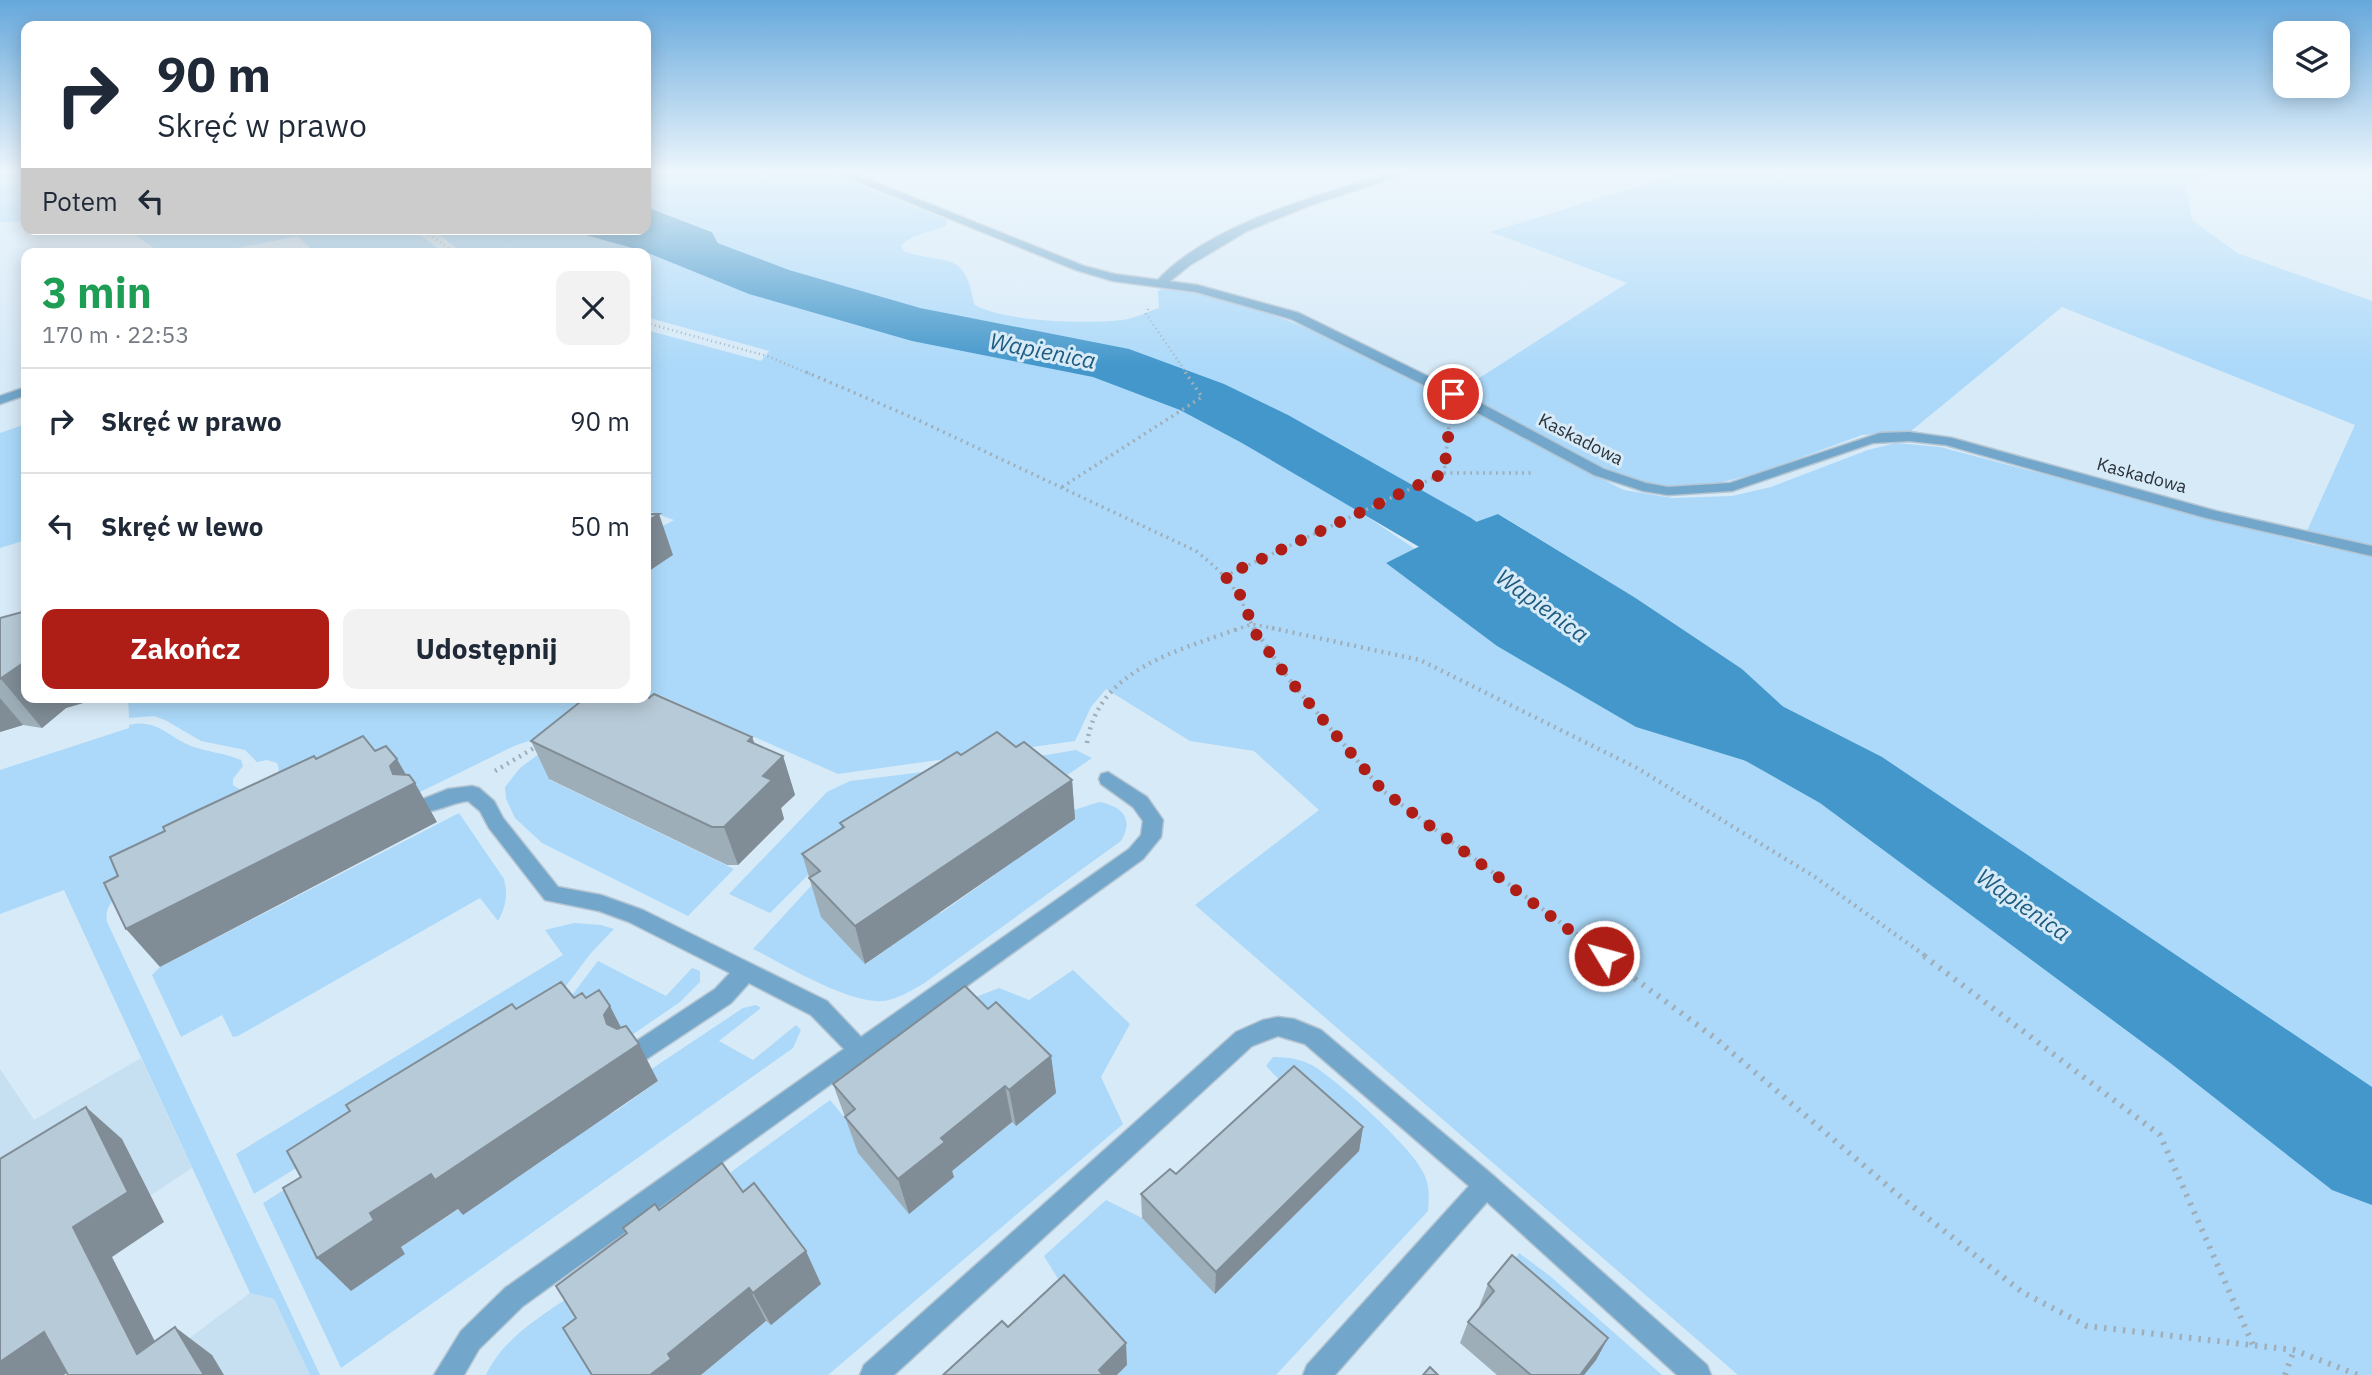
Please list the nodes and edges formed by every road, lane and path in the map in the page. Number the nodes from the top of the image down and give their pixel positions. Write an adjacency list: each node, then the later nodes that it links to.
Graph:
1 (433, 237): 4 (path)
2 (1003, 237): 5 (street, Kaskadowa)
3 (1233, 237): 5 (street)
4 (448, 248)
5 (1161, 283): 8 (street, Kaskadowa); 12 (path)
6 (651, 324): 12 (path)
7 (21, 393): 9 (street)
8 (1453, 394): 10 (street, Kaskadowa); 11 (path)
9 (0, 400)
10 (1599, 472): 11 (path); 13 (street, Kaskadowa)
11 (1444, 473): 14 (path)
12 (1061, 487): 14 (path)
13 (2372, 551)
14 (1225, 576): 15 (path)
15 (1252, 624): 17 (path); 25 (path); 25 (path)
16 (548, 741): 19 (path)
17 (1087, 743)
18 (1108, 779): 22 (street)
19 (472, 793): 20 (street); 21 (street)
20 (425, 806)
21 (746, 971): 22 (street); 23 (street)
22 (860, 1052): 27 (street)
23 (637, 1053)
24 (1486, 1185): 28 (street); 29 (street); 30 (street)
25 (2253, 1345): 26 (path)
26 (2294, 1350): 31 (path); 32 (path)
27 (448, 1375)
28 (874, 1375)
29 (1317, 1375)
30 (1697, 1375)
31 (2285, 1375)
32 (2358, 1375)

